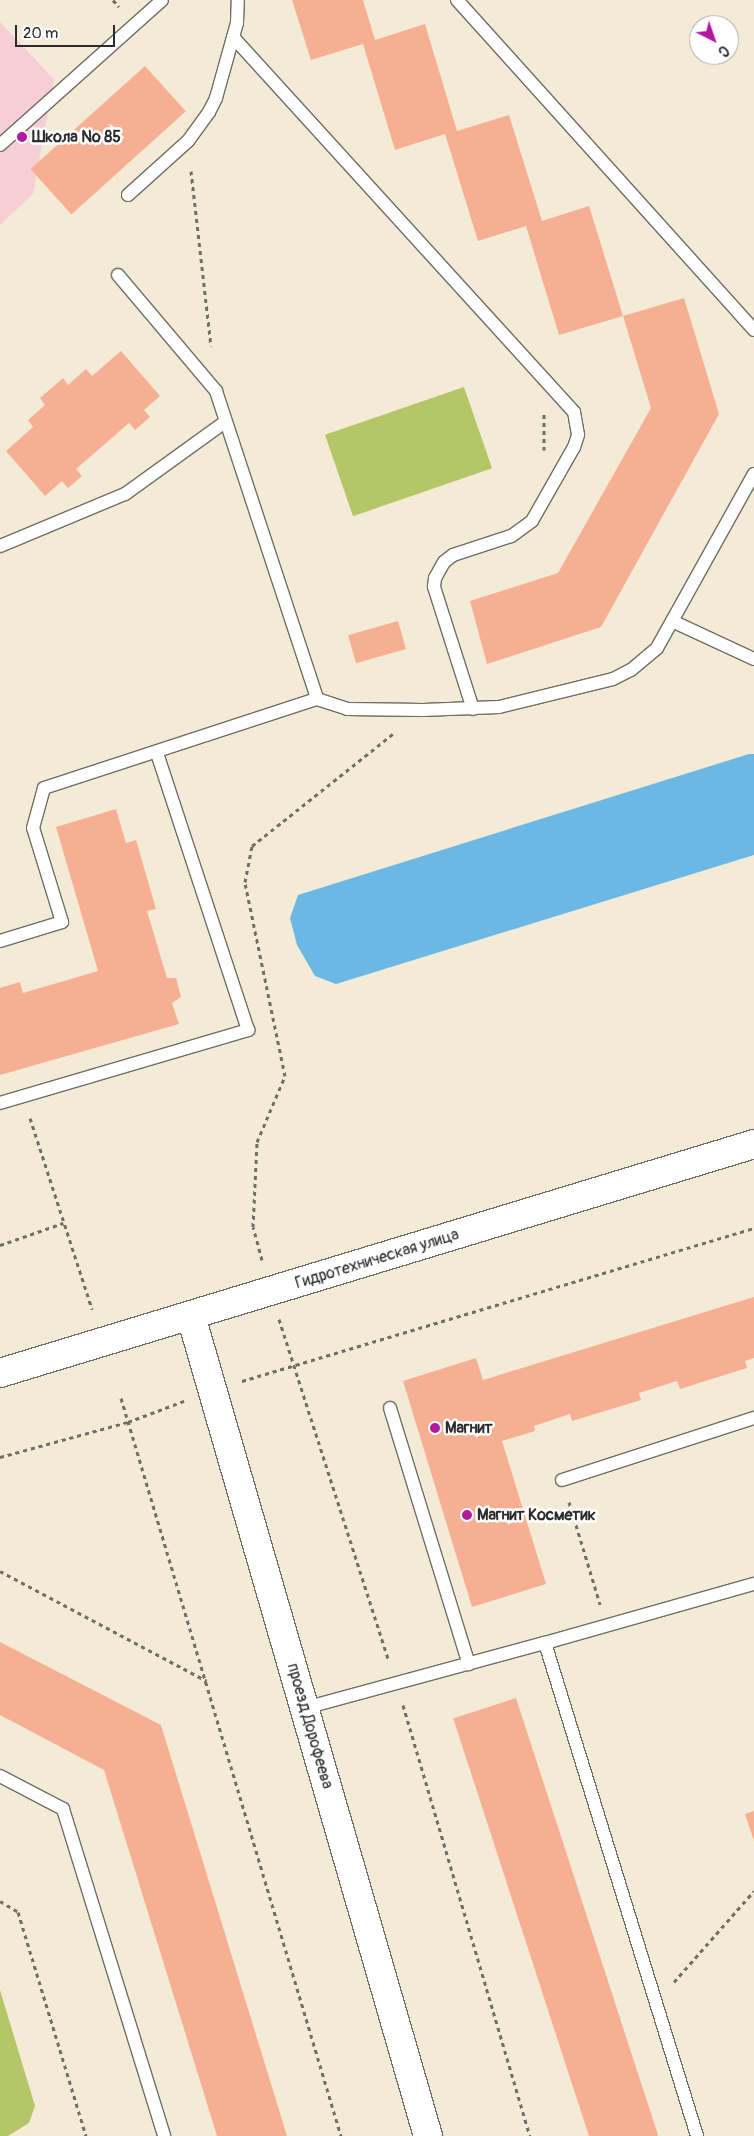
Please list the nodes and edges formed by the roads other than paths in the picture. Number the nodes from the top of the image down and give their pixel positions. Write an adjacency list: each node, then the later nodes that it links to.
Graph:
1 (162, 0): 5 (lane)
2 (238, 0): 4 (lane)
3 (457, 0): 8 (lane)
4 (233, 37): 6 (lane); 15 (lane)
5 (0, 145)
6 (128, 195)
7 (118, 275): 9 (lane)
8 (754, 330)
9 (225, 422): 11 (lane); 14 (lane)
10 (754, 474): 12 (lane)
11 (0, 546)
12 (672, 621): 13 (lane); 15 (lane)
13 (754, 659)
14 (318, 699): 15 (lane); 16 (lane)
15 (473, 709)
16 (157, 753): 17 (lane); 18 (lane)
17 (0, 941)
18 (0, 1103)
19 (754, 1144): 20 (street, Гидротехническая улица)
20 (191, 1316): 21 (street, Гидротехническая улица); 28 (street, проезд Дорофеева)
21 (0, 1374)
22 (390, 1408): 27 (lane)
23 (754, 1418): 24 (lane)
24 (562, 1480)
25 (754, 1584): 26 (lane)
26 (545, 1643): 27 (lane); 32 (lane)
27 (469, 1664): 28 (lane)
28 (304, 1708): 31 (street, проезд Дорофеева)
29 (0, 1776): 30 (lane)
30 (164, 2136)
31 (428, 2136)
32 (697, 2136)

